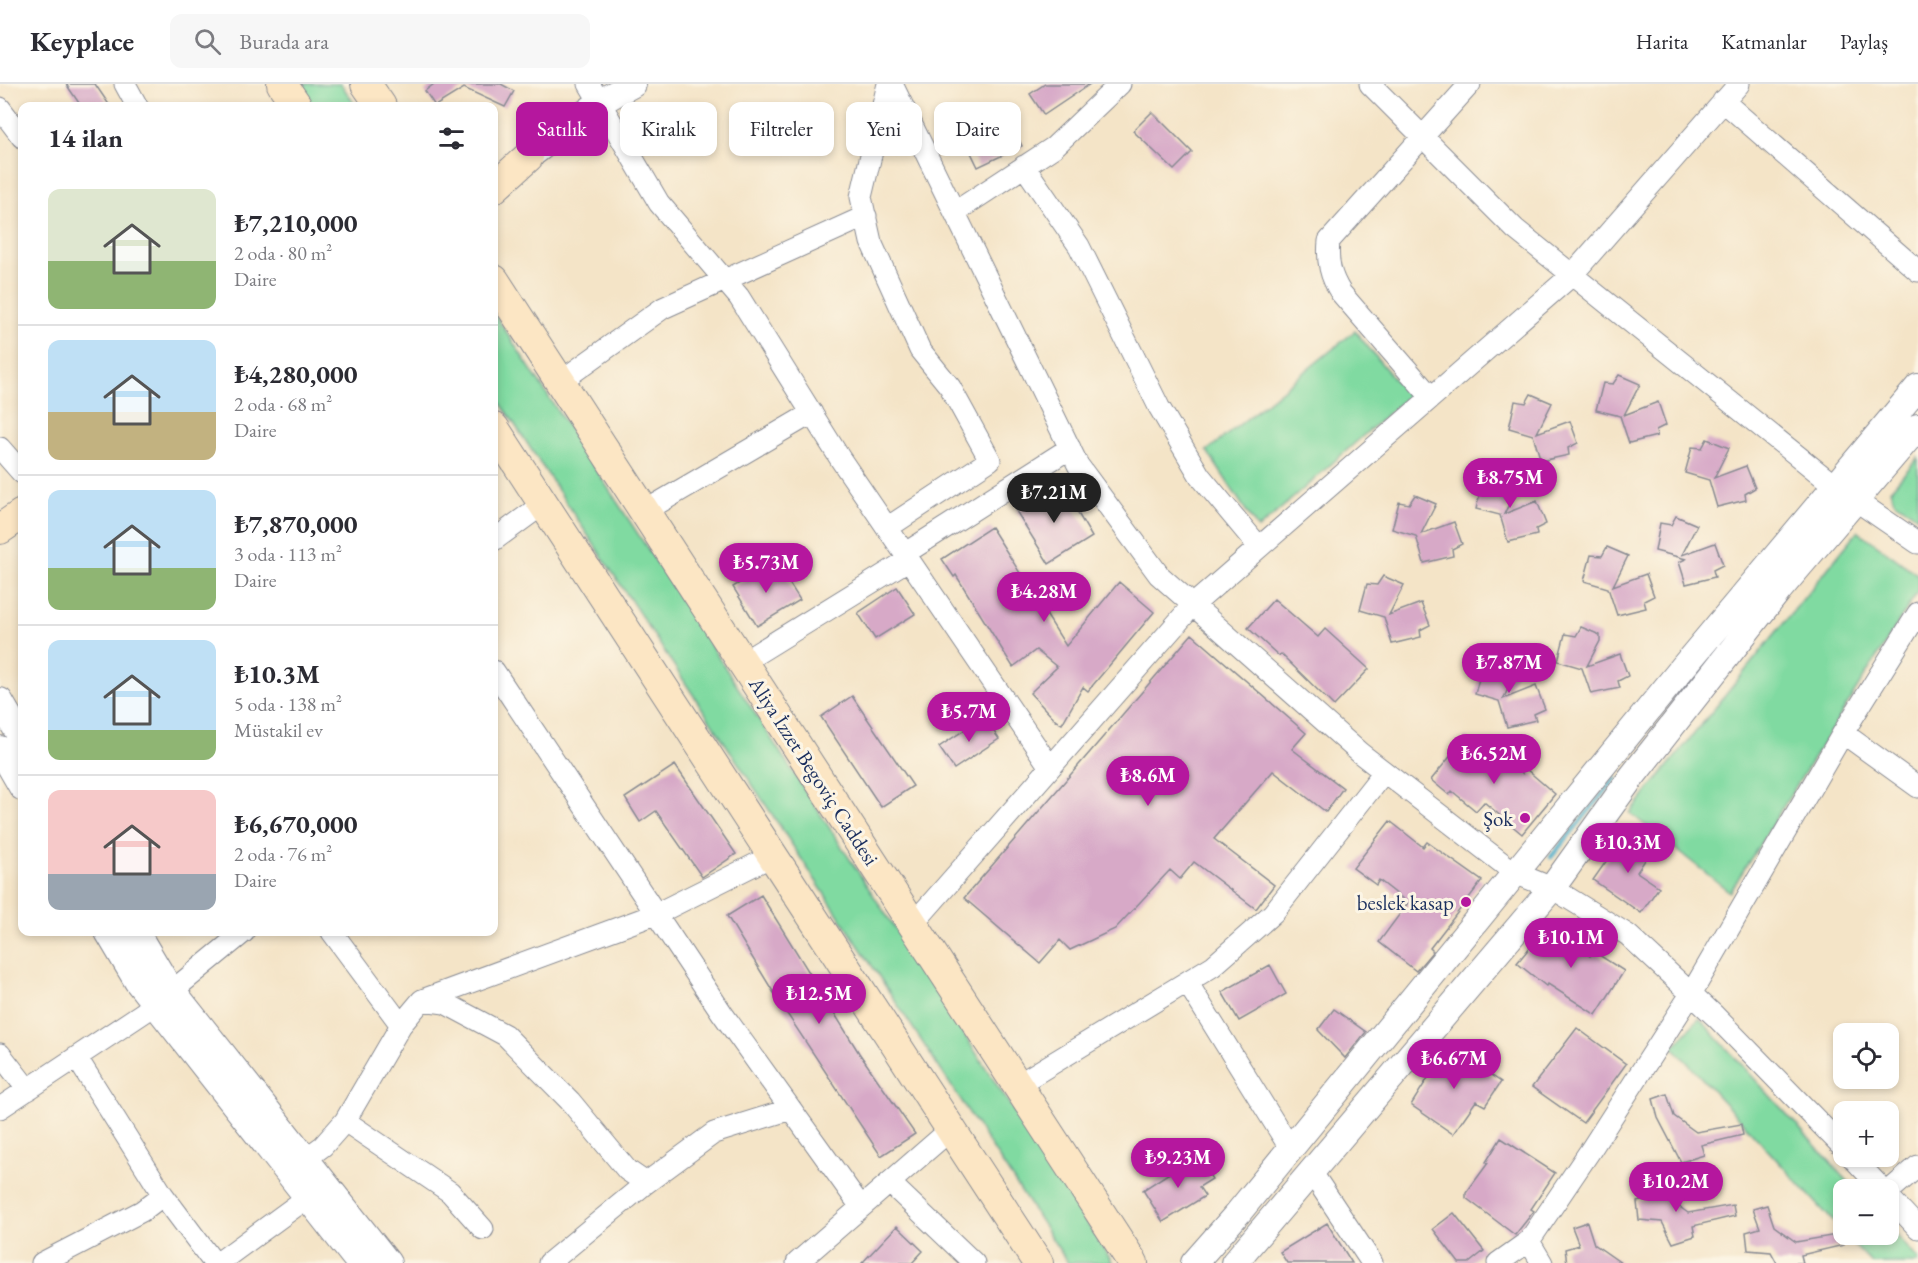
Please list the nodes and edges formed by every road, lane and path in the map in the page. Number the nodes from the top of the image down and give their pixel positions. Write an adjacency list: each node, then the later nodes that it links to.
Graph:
1 (125, 84): 12 (street)
2 (282, 84): 13 (main road)
3 (366, 84): 14 (main road)
4 (633, 84): 10 (street)
5 (890, 84): 22 (street); 23 (street)
6 (1119, 84): 20 (street)
7 (1370, 84): 17 (street)
8 (1470, 84): 17 (street)
9 (1739, 84): 11 (street)
10 (594, 93): 18 (street); 26 (street)
11 (1723, 101): 24 (street); 25 (street)
12 (135, 102)
13 (294, 102)
14 (378, 102)
15 (0, 108): 16 (street)
16 (18, 132)
17 (1425, 136): 25 (street); 30 (street)
18 (528, 157): 19 (main road); 21 (main road)
19 (498, 165)
20 (1024, 166): 22 (street); 45 (street)
21 (498, 184)
22 (955, 212): 35 (street)
23 (866, 216): 26 (street); 41 (street)
24 (1918, 272)
25 (1572, 275): 30 (street); 37 (street)
26 (725, 279): 28 (street); 31 (street)
27 (498, 286): 28 (main road, Aliya İzzet Begoviç Caddesi)
28 (561, 381): 39 (main road, Aliya İzzet Begoviç Caddesi)
29 (1918, 387): 37 (street)
30 (1431, 396): 45 (street)
31 (812, 413): 39 (street); 41 (street)
32 (1918, 427): 37 (street)
33 (498, 434): 38 (main road)
34 (0, 448): 36 (street)
35 (1070, 448): 46 (street); 47 (street)
36 (18, 468)
37 (1845, 493): 44 (street); 60 (street); 61 (street)
38 (543, 504): 43 (street); 59 (main road)
39 (645, 511): 49 (main road, Aliya İzzet Begoviç Caddesi)
40 (18, 517): 42 (main road)
41 (887, 528): 46 (street)
42 (0, 530)
43 (498, 537)
44 (1918, 543)
45 (1259, 547): 47 (street)
46 (906, 557): 49 (street); 55 (street)
47 (1193, 605): 55 (street); 56 (street)
48 (1918, 613): 53 (street)
49 (743, 662): 63 (main road, Aliya İzzet Begoviç Caddesi)
50 (498, 677): 62 (street)
51 (0, 701): 52 (street)
52 (18, 732)
53 (1843, 733): 58 (street); 69 (street)
54 (0, 748): 57 (street)
55 (1050, 767): 63 (street)
56 (1384, 772): 60 (street); 68 (street)
57 (18, 780)
58 (1918, 787)
59 (772, 856): 62 (street); 80 (main road)
60 (1515, 873): 61 (street); 82 (street)
61 (1552, 888): 69 (street); 86 (street)
62 (656, 914): 71 (street); 78 (street)
63 (913, 924): 75 (main road, Aliya İzzet Begoviç Caddesi)
64 (110, 936): 70 (street)
65 (138, 936): 70 (street)
66 (239, 936): 70 (street)
67 (335, 936): 72 (street)
68 (1187, 982): 75 (street); 82 (street)
69 (1691, 994): 81 (street); 97 (street)
70 (164, 998): 74 (street); 83 (street)
71 (422, 1000): 72 (street); 89 (street)
72 (401, 1025): 79 (street)
73 (0, 1054): 76 (street)
74 (77, 1058): 76 (street); 92 (street)
75 (1017, 1085): 106 (main road, Aliya İzzet Begoviç Caddesi)
76 (28, 1090): 77 (street)
77 (0, 1108)
78 (791, 1109): 89 (street); 94 (street)
79 (345, 1121): 83 (street); 95 (street)
80 (950, 1130): 88 (street); 105 (main road)
81 (1833, 1137)
82 (1290, 1148): 107 (street)
83 (297, 1165): 91 (street)
84 (1918, 1166): 90 (street)
85 (1861, 1167): 87 (street)
86 (1310, 1170): 108 (street); 109 (street)
87 (1873, 1179)
88 (890, 1183): 94 (street); 104 (street)
89 (646, 1184): 102 (street)
90 (1899, 1184)
91 (316, 1191): 99 (street); 100 (street); 101 (street)
92 (163, 1195): 98 (street); 99 (street)
93 (1899, 1206): 96 (street)
94 (861, 1207): 103 (street)
95 (483, 1228)
96 (1918, 1228)
97 (1529, 1241): 110 (street); 111 (street)
98 (42, 1263)
99 (216, 1263)
100 (359, 1263)
101 (388, 1263)
102 (549, 1263)
103 (797, 1263)
104 (974, 1263)
105 (1038, 1263)
106 (1133, 1263)
107 (1194, 1263)
108 (1234, 1263)
109 (1372, 1263)
110 (1498, 1263)
111 (1542, 1263)

